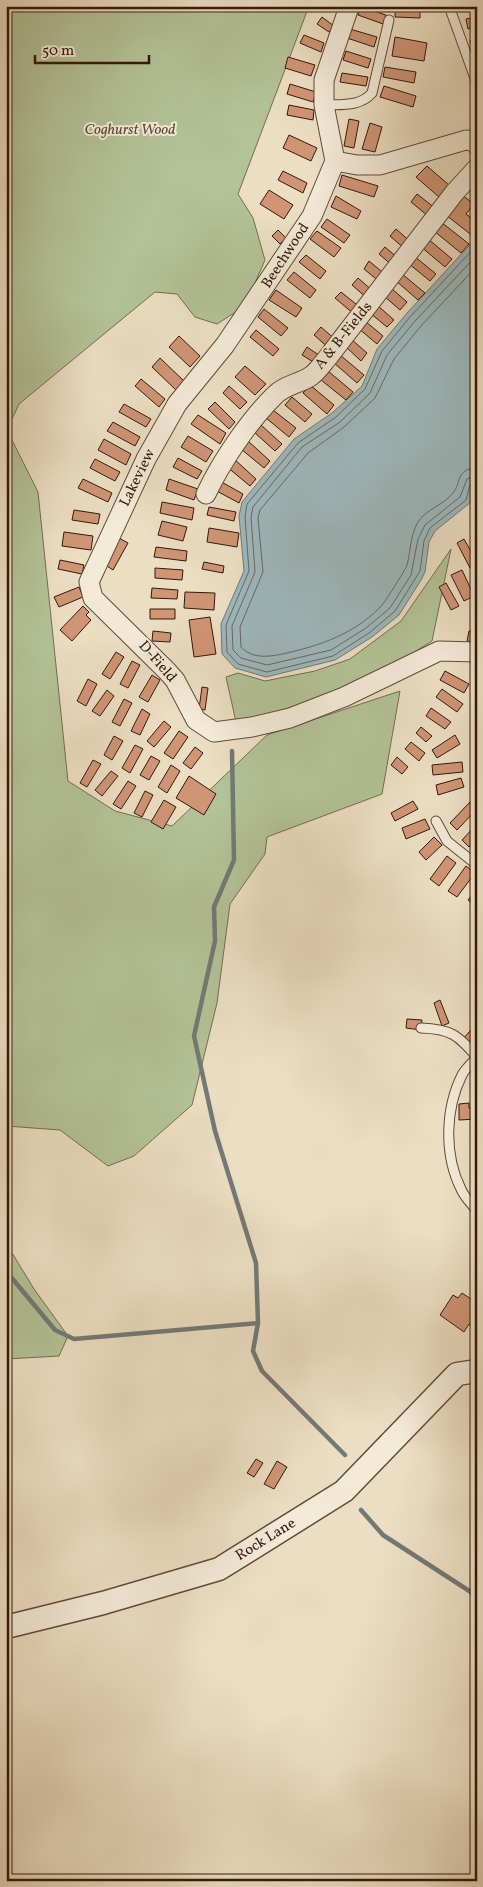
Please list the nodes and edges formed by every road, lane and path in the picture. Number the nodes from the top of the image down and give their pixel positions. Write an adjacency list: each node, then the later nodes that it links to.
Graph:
1 (449, 6): 4 (lane)
2 (349, 8): 5 (street)
3 (389, 20): 5 (lane)
4 (477, 84)
5 (324, 105): 7 (street)
6 (471, 142): 7 (street)
7 (334, 161): 9 (street, Beechwood)
8 (477, 168): 10 (street, A & B-Fields)
9 (225, 345): 11 (street, Lakeview)
10 (206, 494)
11 (112, 618): 12 (street, D-Field)
12 (477, 652)
13 (436, 821): 14 (lane)
14 (477, 865)
15 (421, 1028): 16 (lane)
16 (477, 1057): 17 (lane)
17 (477, 1211)
18 (477, 1371): 19 (street, Rock Lane)
19 (6, 1627)

